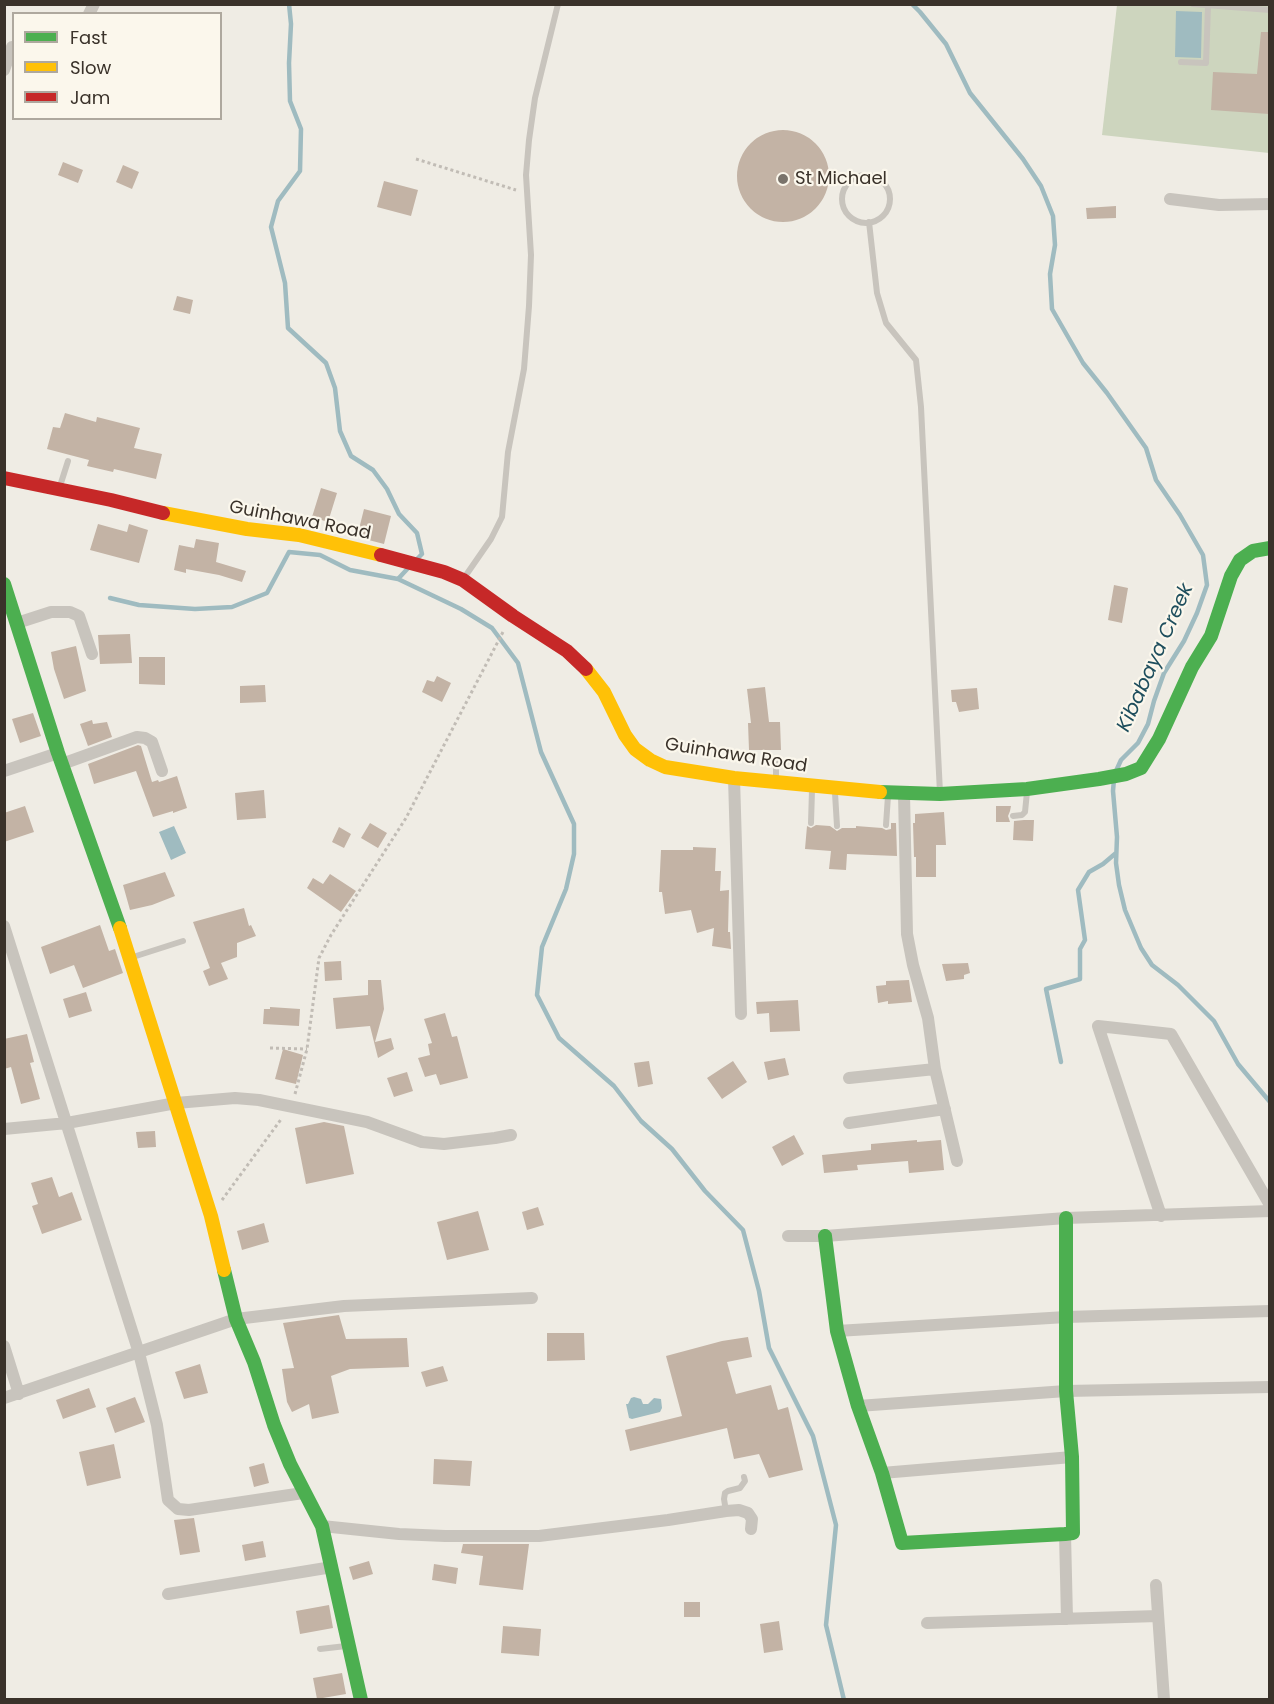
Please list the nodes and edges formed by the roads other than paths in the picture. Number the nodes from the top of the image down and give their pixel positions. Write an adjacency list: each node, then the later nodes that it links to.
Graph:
1 (558, 4): 15 (lane)
2 (1193, 4): 3 (lane)
3 (1208, 7): 4 (lane); 6 (lane)
4 (1269, 10)
5 (10, 47): 7 (street)
6 (1181, 62)
7 (4, 70)
8 (1170, 199): 9 (street)
9 (1269, 204)
10 (869, 222): 10 (lane); 30 (lane)
11 (68, 461): 13 (lane)
12 (4, 478): 13 (street, Guinhawa Road)
13 (59, 490): 15 (street, Guinhawa Road)
14 (1269, 548): 27 (street, Guinhawa Road)
15 (463, 580): 23 (street, Guinhawa Road)
16 (4, 584): 17 (street)
17 (17, 623): 18 (street); 19 (street)
18 (92, 654)
19 (60, 758): 21 (street); 22 (street); 37 (street)
20 (776, 759): 24 (lane)
21 (4, 771)
22 (162, 771)
23 (734, 778): 24 (street, Guinhawa Road); 38 (street)
24 (776, 783): 25 (street, Guinhawa Road)
25 (812, 786): 26 (street, Guinhawa Road); 32 (lane)
26 (835, 789): 28 (street, Guinhawa Road); 34 (lane)
27 (1027, 789): 30 (street, Guinhawa Road); 31 (lane)
28 (888, 793): 29 (street, Guinhawa Road); 33 (lane)
29 (904, 794): 30 (street, Guinhawa Road); 39 (street)
30 (940, 794)
31 (1013, 816)
32 (811, 823)
33 (886, 825)
34 (837, 826)
35 (4, 926): 43 (street)
36 (183, 941): 37 (lane)
37 (130, 958): 41 (street)
38 (741, 1014)
39 (935, 1069): 40 (street); 42 (street)
40 (849, 1078)
41 (176, 1103): 43 (street); 46 (street); 57 (street)
42 (945, 1109): 44 (street); 47 (street)
43 (67, 1122): 45 (street); 60 (street)
44 (849, 1123)
45 (4, 1130)
46 (511, 1135)
47 (957, 1161)
48 (1269, 1205): 50 (street)
49 (1269, 1211): 50 (street)
50 (1161, 1215): 51 (street)
51 (1066, 1218): 53 (street); 56 (street)
52 (788, 1236): 53 (street)
53 (825, 1236): 58 (street)
54 (532, 1298): 57 (street)
55 (1269, 1311): 56 (street)
56 (1066, 1317): 58 (street); 62 (street)
57 (236, 1319): 60 (street); 69 (street)
58 (837, 1330): 65 (street)
59 (4, 1346): 63 (street)
60 (140, 1353): 63 (street); 69 (street)
61 (1269, 1387): 62 (street)
62 (1066, 1391): 65 (street); 66 (street)
63 (19, 1394): 64 (street)
64 (4, 1398)
65 (858, 1406): 67 (street)
66 (1072, 1457): 67 (street); 73 (street)
67 (882, 1473): 73 (street)
68 (744, 1477): 70 (lane)
69 (303, 1493): 71 (street)
70 (726, 1511): 71 (street); 72 (street)
71 (322, 1526): 74 (street)
72 (751, 1529)
73 (1065, 1534): 78 (street)
74 (332, 1567): 76 (street); 80 (street)
75 (1156, 1585): 77 (street)
76 (168, 1594)
77 (1158, 1616): 78 (street); 83 (street)
78 (1067, 1619): 79 (street)
79 (927, 1623)
80 (349, 1646): 81 (lane); 82 (street)
81 (320, 1649)
82 (361, 1700)
83 (1164, 1700)

